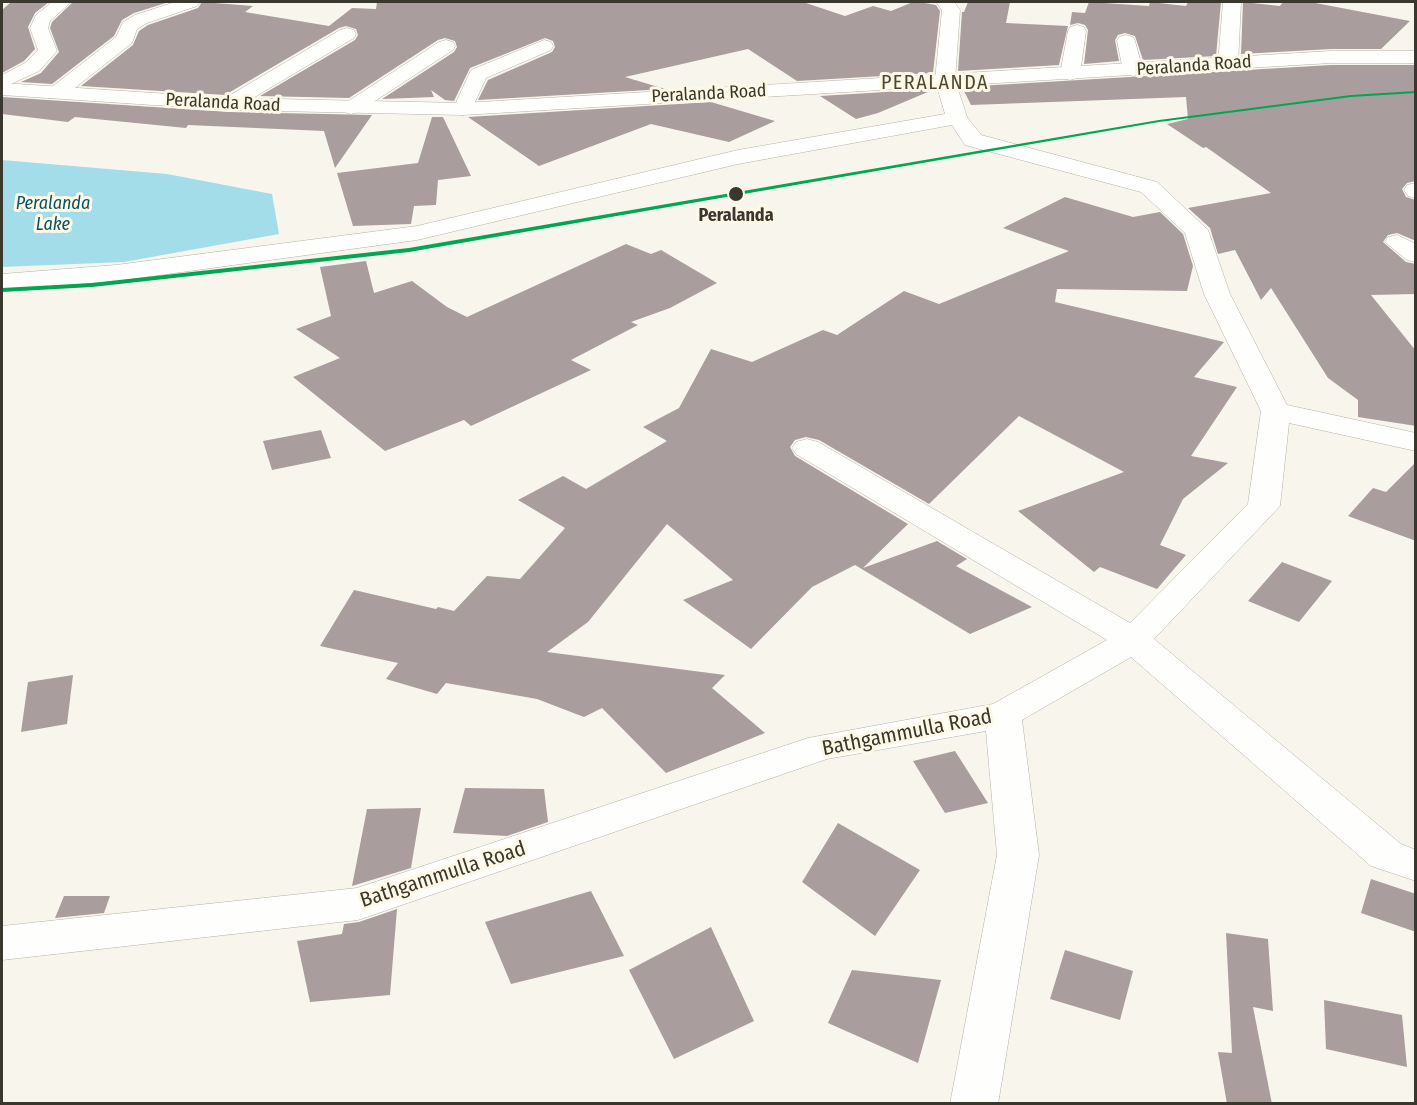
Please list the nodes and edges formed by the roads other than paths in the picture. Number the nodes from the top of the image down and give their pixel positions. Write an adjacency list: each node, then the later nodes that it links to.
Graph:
1 (62, 2): 15 (street)
2 (191, 2): 17 (street)
3 (945, 2): 14 (street)
4 (1232, 2): 11 (street)
5 (1077, 31): 13 (street)
6 (347, 34): 18 (street)
7 (1126, 41): 12 (street)
8 (446, 46): 19 (street)
9 (544, 46): 20 (street)
10 (1416, 57): 11 (street, Peralanda Road)
11 (1228, 64): 12 (street, Peralanda Road)
12 (1133, 70): 13 (street, Peralanda Road)
13 (1070, 74): 14 (street, Peralanda Road)
14 (945, 80): 20 (street, Peralanda Road); 21 (street)
15 (2, 82)
16 (2, 89): 17 (street, Peralanda Road)
17 (55, 94): 18 (street, Peralanda Road)
18 (229, 104): 19 (street, Peralanda Road)
19 (351, 108): 20 (street, Peralanda Road)
20 (463, 109)
21 (957, 118): 22 (street); 23 (street)
22 (2, 282)
23 (1276, 411): 24 (street); 26 (street, Bathgammulla Road)
24 (1416, 442)
25 (807, 448): 26 (street)
26 (1133, 639): 27 (street, Bathgammulla Road); 28 (street)
27 (1003, 715): 29 (street, Bathgammulla Road); 30 (street)
28 (1416, 866)
29 (2, 943)
30 (974, 1104)

